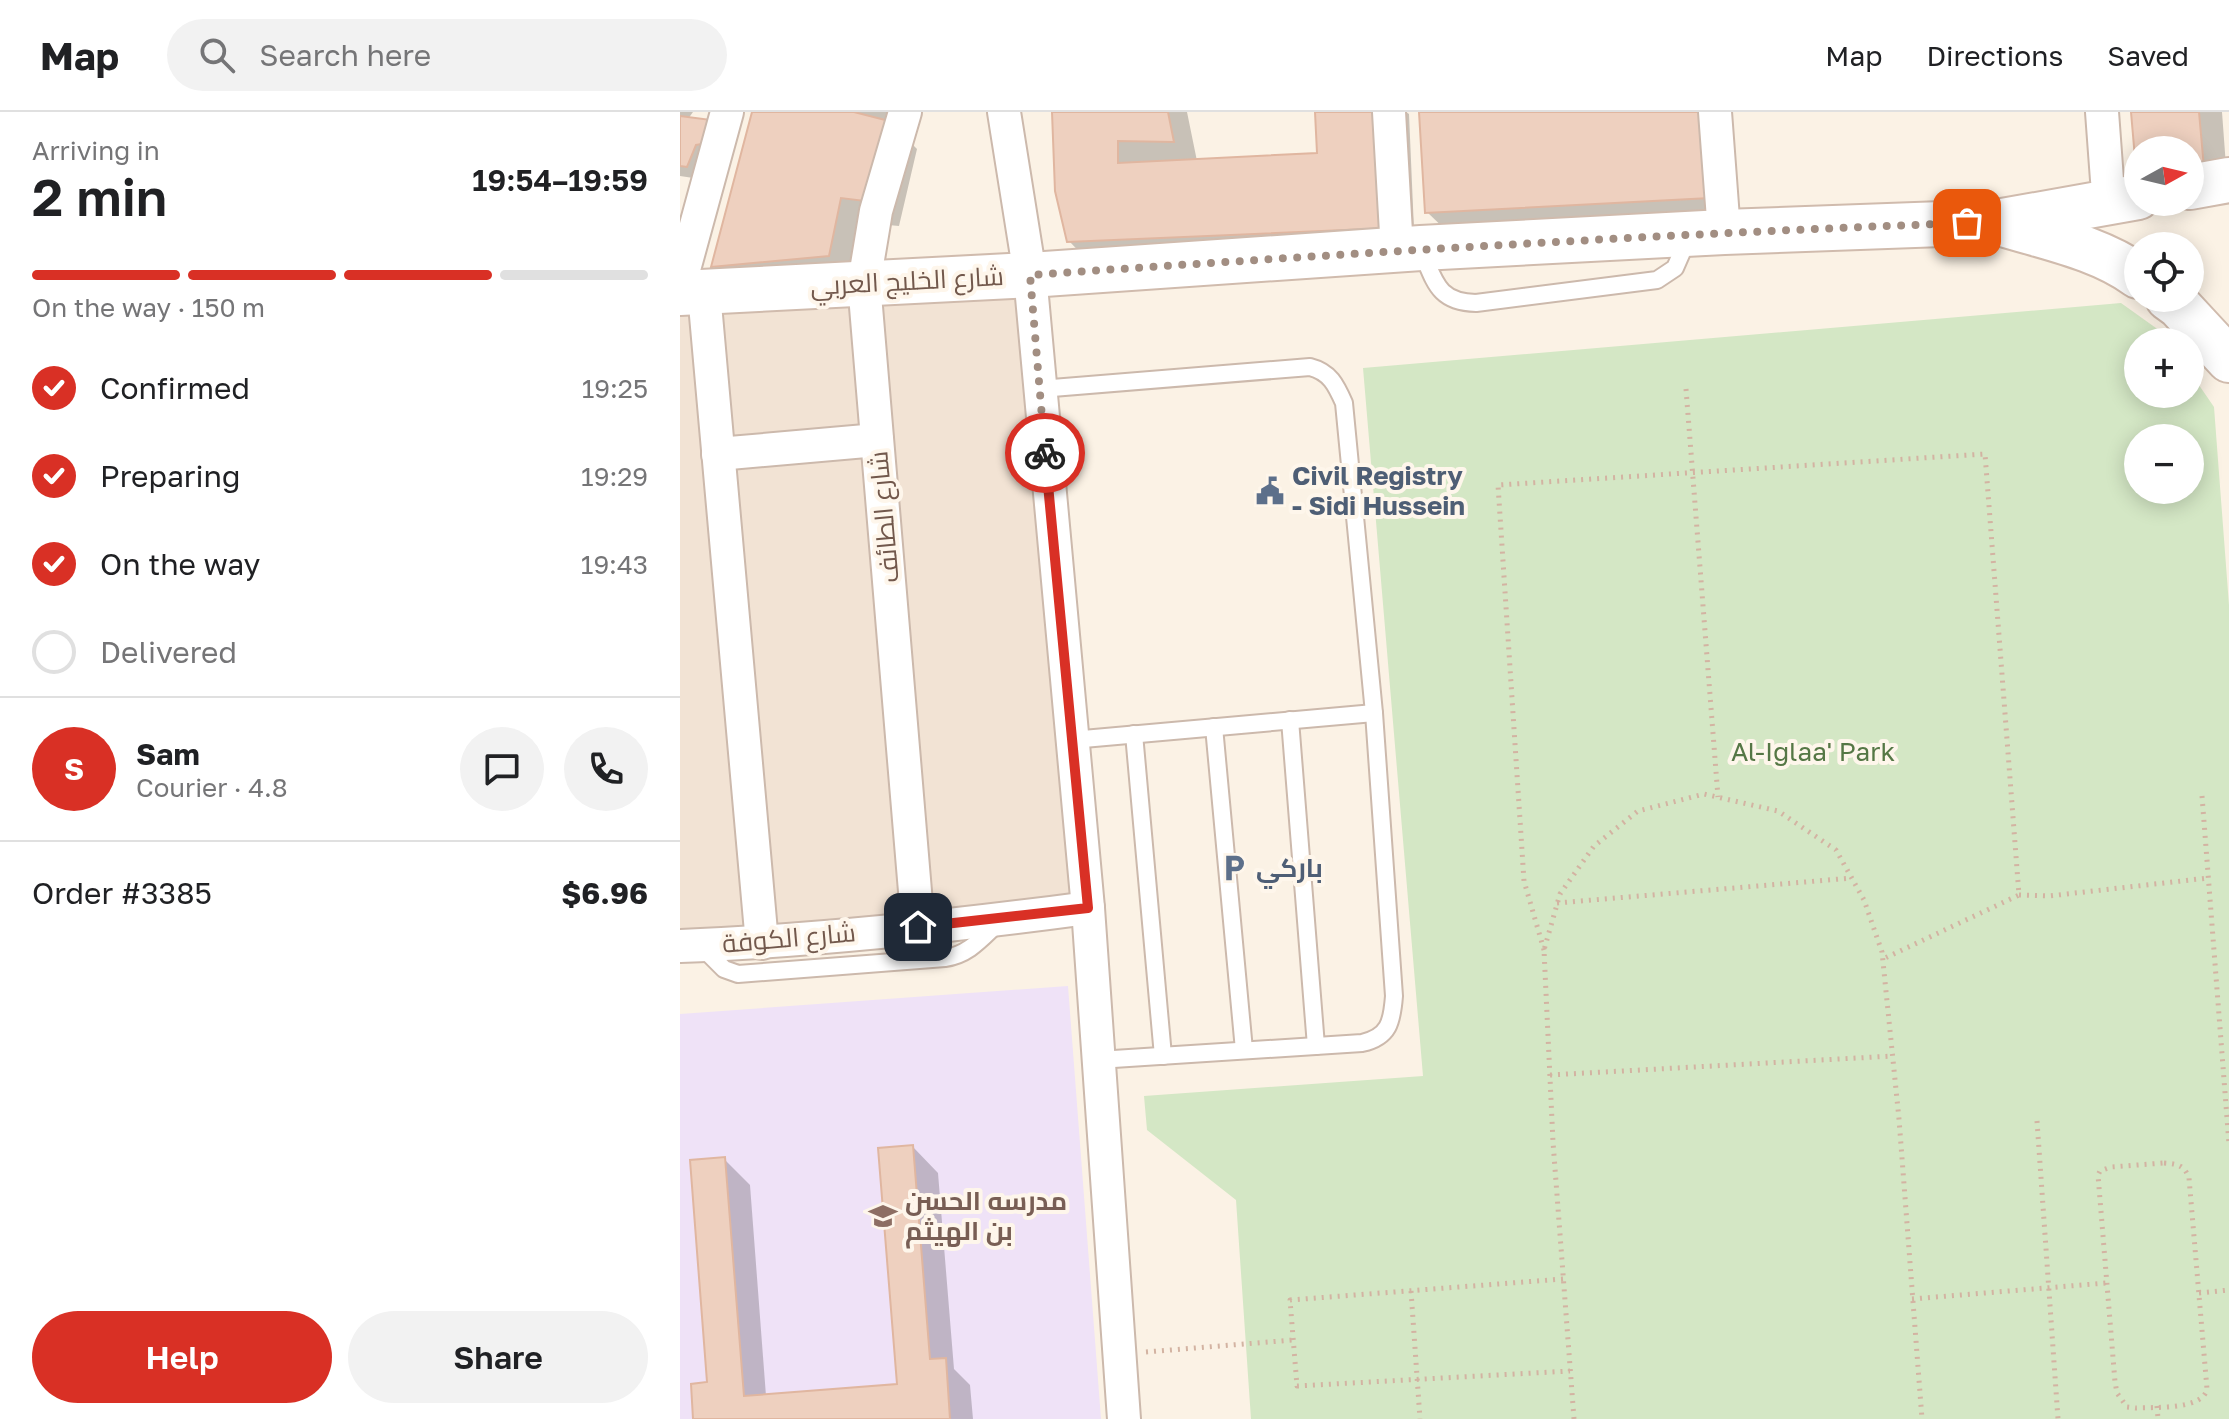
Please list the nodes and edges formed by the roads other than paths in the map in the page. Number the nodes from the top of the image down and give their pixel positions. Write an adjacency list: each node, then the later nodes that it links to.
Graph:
1 (727, 112): 16 (street)
2 (905, 112): 15 (street, شارع الطائف)
3 (1004, 112): 14 (street)
4 (1389, 112): 12 (street)
5 (1715, 112): 11 (street)
6 (2102, 112): 9 (street)
7 (2229, 180): 8 (main road)
8 (2204, 184)
9 (2122, 188): 10 (main road, شارع الخليج العربي)
10 (1997, 222): 11 (main road, شارع الخليج العربي); 13 (main road, شارع الخليج العربي)
11 (1707, 233): 12 (main road, شارع الخليج العربي); 12 (lane)
12 (1409, 249): 14 (main road, شارع الخليج العربي)
13 (2124, 267)
14 (1030, 275): 15 (main road, شارع الخليج العربي); 19 (street)
15 (864, 283): 16 (main road, شارع الخليج العربي); 20 (street, شارع الطائف)
16 (688, 290): 21 (street)
17 (2185, 312): 18 (main road)
18 (2229, 360)
19 (1040, 389): 22 (lane); 26 (street)
20 (877, 440): 21 (street); 29 (street, شارع الطائف)
21 (718, 454): 30 (street)
22 (1374, 713): 23 (lane); 32 (lane)
23 (1290, 720): 24 (lane); 32 (lane)
24 (1214, 727): 25 (lane); 33 (lane)
25 (1134, 734): 26 (lane); 34 (lane)
26 (1072, 740): 27 (street)
27 (1088, 908): 28 (street, شارع الكوفة); 35 (street)
28 (1001, 920): 29 (street, شارع الكوفة); 31 (lane)
29 (918, 927): 30 (street, شارع الكوفة)
30 (762, 943): 31 (street, شارع الكوفة)
31 (690, 945)
32 (1316, 1046): 33 (lane)
33 (1244, 1050): 34 (lane)
34 (1163, 1056): 35 (lane)
35 (1098, 1060): 36 (street)
36 (1124, 1419)

